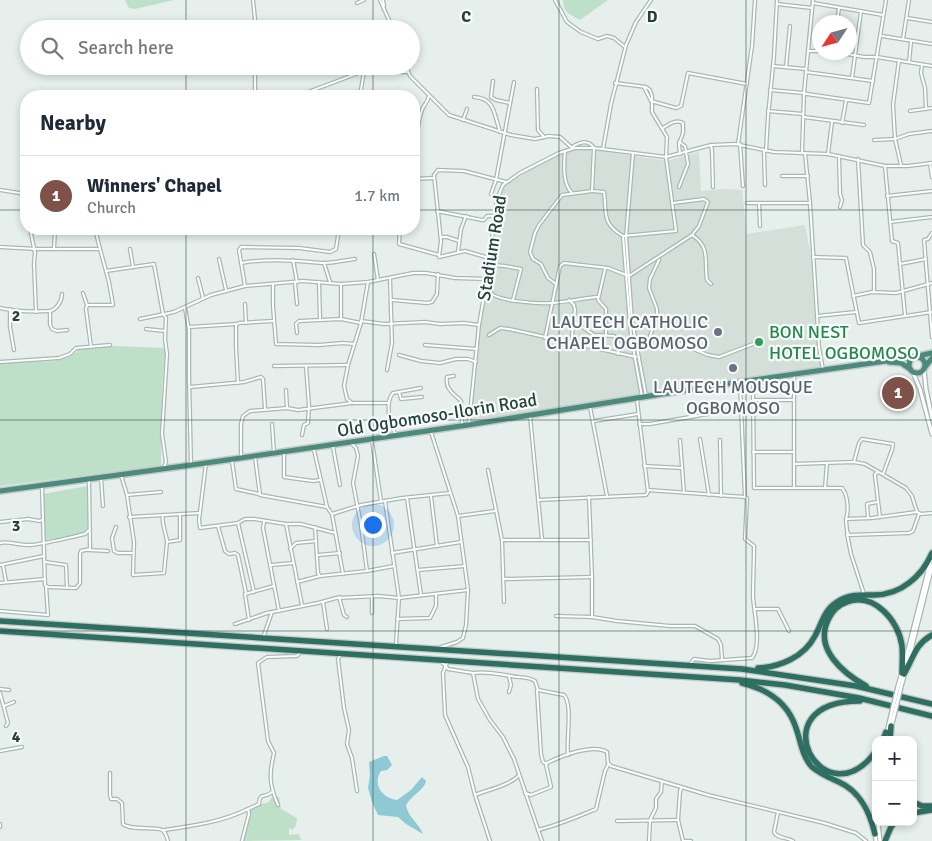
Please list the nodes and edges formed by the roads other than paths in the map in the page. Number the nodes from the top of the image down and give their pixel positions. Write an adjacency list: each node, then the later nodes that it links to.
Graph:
1 (253, 0): 19 (street)
2 (364, 0): 11 (street)
3 (381, 0): 20 (street)
4 (555, 0): 28 (street)
5 (651, 0): 28 (street)
6 (755, 0): 50 (street)
7 (777, 0): 12 (street)
8 (886, 0): 17 (street)
9 (909, 0): 18 (street)
10 (813, 2): 13 (street); 14 (street)
11 (357, 3)
12 (777, 4): 13 (street); 38 (street)
13 (812, 8): 29 (street)
14 (840, 8): 15 (street); 16 (street)
15 (861, 11): 17 (street); 23 (street)
16 (838, 15)
17 (884, 15): 24 (street)
18 (907, 18): 21 (street); 25 (street)
19 (255, 20)
20 (388, 20)
21 (932, 22)
22 (790, 26): 39 (street)
23 (857, 36)
24 (882, 36): 25 (street); 32 (street)
25 (903, 40): 26 (street)
26 (912, 41): 27 (street); 35 (street)
27 (932, 44)
28 (625, 47): 49 (street)
29 (808, 51): 30 (street); 40 (street)
30 (812, 51)
31 (857, 55): 32 (street)
32 (877, 57): 34 (street); 46 (street)
33 (854, 60): 45 (street)
34 (899, 60): 35 (street); 80 (street)
35 (909, 62): 36 (street)
36 (922, 64): 37 (street); 66 (street)
37 (932, 65)
38 (773, 66): 39 (street); 55 (street)
39 (786, 67): 40 (street)
40 (806, 71): 45 (street); 56 (street)
41 (255, 75): 52 (street)
42 (354, 75): 53 (street)
43 (363, 75): 54 (street)
44 (411, 75): 57 (street)
45 (852, 78): 46 (street)
46 (874, 81): 62 (street)
47 (493, 82): 59 (street)
48 (514, 82): 63 (street)
49 (615, 83): 61 (street); 87 (street)
50 (747, 84): 61 (street); 83 (street)
51 (536, 89): 79 (street)
52 (256, 90)
53 (317, 90)
54 (361, 90)
55 (770, 90): 56 (street); 68 (street)
56 (804, 92): 62 (street); 69 (street)
57 (429, 96): 70 (street); 71 (street)
58 (474, 97): 60 (street)
59 (491, 97): 60 (street); 63 (street)
60 (488, 100): 77 (street)
61 (652, 101): 75 (street)
62 (846, 101): 73 (street)
63 (510, 103): 78 (street)
64 (932, 108): 66 (street)
65 (467, 109): 71 (street)
66 (926, 109): 67 (street)
67 (910, 111)
68 (768, 112): 69 (street); 89 (street)
69 (804, 115): 72 (street); 92 (street)
70 (420, 118)
71 (463, 120): 77 (street)
72 (832, 122): 73 (street); 94 (street)
73 (842, 123): 74 (street)
74 (864, 125)
75 (663, 128): 82 (street); 96 (street)
76 (932, 131): 80 (street)
77 (500, 132): 78 (street)
78 (504, 134): 79 (street); 106 (street)
79 (544, 137): 85 (street)
80 (895, 138): 81 (street); 99 (street)
81 (874, 140)
82 (680, 142): 90 (street); 93 (street)
83 (739, 144): 84 (street, Stadium Road); 89 (street, Stadium Road); 109 (street)
84 (711, 145): 90 (street, Stadium Road); 111 (street)
85 (572, 148): 86 (street, Stadium Road); 86 (street); 88 (street, Stadium Road)
86 (594, 148): 87 (street, Stadium Road); 114 (street)
87 (603, 149): 91 (street, Stadium Road)
88 (566, 150): 107 (street, Stadium Road); 116 (street)
89 (765, 151): 92 (street, Stadium Road); 108 (street)
90 (687, 152): 93 (street, Stadium Road); 110 (street)
91 (633, 153): 96 (street, Stadium Road); 138 (street)
92 (804, 153): 94 (street, Stadium Road); 102 (street)
93 (680, 154): 96 (street, Stadium Road)
94 (828, 154): 95 (street, Stadium Road)
95 (838, 156): 97 (street, Stadium Road); 123 (street)
96 (666, 157): 119 (street)
97 (858, 159): 100 (street, Stadium Road); 179 (street)
98 (931, 163): 99 (street, Stadium Road); 103 (street)
99 (901, 165): 100 (street, Stadium Road)
100 (885, 166): 117 (street)
101 (782, 176): 102 (street)
102 (808, 176): 122 (street)
103 (932, 177)
104 (434, 178): 105 (street); 106 (street); 124 (street)
105 (420, 179)
106 (496, 180): 107 (street); 118 (street)
107 (506, 182): 118 (street, Stadium Road)
108 (765, 185)
109 (743, 186)
110 (679, 187)
111 (714, 187)
112 (0, 190): 115 (street)
113 (932, 190): 117 (street)
114 (592, 191): 116 (street); 138 (street)
115 (20, 193)
116 (572, 193): 173 (street)
117 (887, 196): 128 (street)
118 (497, 199): 126 (street, Stadium Road)
119 (673, 203): 136 (street); 138 (street)
120 (747, 203): 121 (street)
121 (759, 203): 122 (street); 129 (street)
122 (810, 203): 149 (street)
123 (840, 207)
124 (437, 211): 125 (street); 137 (street)
125 (466, 216): 126 (street); 139 (street)
126 (494, 216): 148 (street, Stadium Road)
127 (932, 217): 128 (street)
128 (890, 222): 157 (street)
129 (760, 226)
130 (932, 233): 154 (street)
131 (31, 235): 141 (street)
132 (55, 235): 142 (street)
133 (96, 235): 143 (street)
134 (338, 235): 155 (street)
135 (400, 235): 147 (street)
136 (692, 235): 162 (street); 174 (street)
137 (441, 237): 139 (street); 147 (street)
138 (625, 237): 162 (street)
139 (460, 241): 145 (street)
140 (0, 247): 141 (street)
141 (33, 249): 142 (street); 197 (street)
142 (54, 249): 143 (street)
143 (100, 249): 160 (street)
144 (130, 249): 158 (street)
145 (458, 252): 147 (street); 148 (street)
146 (374, 254): 166 (street)
147 (439, 255)
148 (489, 258): 165 (street, Stadium Road)
149 (813, 258): 183 (street); 202 (street)
150 (218, 259): 178 (street)
151 (355, 259): 156 (street)
152 (293, 260): 155 (street); 156 (street); 167 (street)
153 (659, 260): 222 (street)
154 (926, 260): 157 (street); 177 (street)
155 (241, 263): 176 (street)
156 (324, 263): 169 (street)
157 (900, 264): 180 (street)
158 (133, 267): 160 (street); 200 (street)
159 (605, 268): 162 (street); 173 (street); 184 (street)
160 (106, 271): 192 (street)
161 (438, 274): 164 (street); 165 (street); 186 (street)
162 (627, 276): 223 (street)
163 (198, 278): 185 (street)
164 (390, 278): 166 (street); 186 (street)
165 (487, 279): 212 (street, Stadium Road)
166 (378, 280): 170 (street)
167 (296, 282): 168 (street); 171 (street); 191 (street)
168 (319, 282): 169 (street); 204 (street)
169 (330, 282): 172 (street)
170 (368, 282): 172 (street); 207 (street)
171 (273, 284): 176 (street); 206 (street)
172 (341, 284): 205 (street)
173 (556, 284): 189 (street)
174 (711, 284)
175 (932, 284): 177 (street)
176 (245, 286): 178 (street)
177 (927, 286): 180 (street); 199 (street)
178 (226, 290): 185 (street)
179 (874, 292): 180 (street); 183 (street)
180 (902, 292): 201 (street)
181 (62, 294): 196 (street)
182 (83, 294): 192 (street)
183 (853, 296): 198 (street)
184 (598, 297): 188 (street); 218 (street)
185 (204, 298): 194 (street)
186 (392, 300): 211 (street)
187 (513, 300): 187 (street); 189 (street)
188 (569, 300): 189 (street); 208 (street)
189 (551, 303): 221 (street)
190 (245, 304): 209 (street)
191 (297, 304)
192 (87, 305): 229 (street)
193 (0, 308): 195 (street)
194 (185, 308): 200 (street); 213 (street)
195 (10, 310): 197 (street); 231 (street)
196 (50, 311): 197 (street); 215 (street)
197 (36, 312)
198 (856, 312): 201 (street); 202 (street)
199 (931, 312): 201 (street); 220 (street)
200 (164, 314): 203 (street); 216 (street)
201 (906, 315)
202 (817, 316): 246 (street)
203 (140, 319)
204 (320, 319): 205 (street); 217 (street)
205 (341, 319): 207 (street)
206 (274, 321): 209 (street); 224 (street)
207 (361, 322): 211 (street); 224 (street)
208 (575, 322): 218 (street); 225 (street)
209 (246, 323): 210 (street)
210 (237, 324): 213 (street); 252 (street)
211 (391, 324): 212 (street); 245 (street)
212 (480, 325): 230 (street, Stadium Road)
213 (189, 327): 253 (street)
214 (146, 329): 216 (street)
215 (66, 330)
216 (166, 331): 293 (street)
217 (297, 333)
218 (606, 334): 233 (street)
219 (490, 335): 221 (street)
220 (932, 337)
221 (545, 338): 225 (street)
222 (650, 339): 223 (street); 226 (street)
223 (634, 343): 236 (street)
224 (354, 344): 241 (street)
225 (571, 344): 233 (street)
226 (753, 344)
227 (110, 345): 229 (street)
228 (425, 345): 230 (street)
229 (91, 347): 238 (street)
230 (477, 349): 239 (street, Stadium Road)
231 (14, 350)
232 (932, 353): 235 (highway)
233 (618, 354): 236 (street)
234 (398, 356): 239 (street)
235 (914, 357): 240 (highway); 244 (highway); 247 (highway)
236 (636, 358): 258 (street)
237 (932, 358): 244 (highway)
238 (0, 362)
239 (476, 362): 274 (street, Stadium Road)
240 (878, 362): 246 (highway, Old Ogbomoso-Ilorin Road); 247 (highway)
241 (348, 365): 243 (street); 262 (street)
242 (274, 366): 243 (street)
243 (306, 366): 264 (street)
244 (924, 368): 247 (highway); 270 (street)
245 (387, 370)
246 (823, 370): 248 (highway, Old Ogbomoso-Ilorin Road)
247 (911, 370): 276 (street)
248 (794, 374): 250 (highway, Old Ogbomoso-Ilorin Road); 251 (street)
249 (454, 376): 274 (street)
250 (740, 382): 258 (highway, Old Ogbomoso-Ilorin Road); 266 (street)
251 (794, 382): 259 (street); 260 (street)
252 (238, 383): 253 (street); 267 (street)
253 (189, 387): 298 (street)
254 (421, 388): 256 (street)
255 (286, 390): 265 (street)
256 (399, 392): 257 (street); 261 (street)
257 (422, 397)
258 (642, 397): 263 (highway, Old Ogbomoso-Ilorin Road); 269 (street)
259 (753, 400): 260 (street); 287 (street)
260 (794, 400): 288 (street)
261 (388, 403): 262 (street); 278 (street)
262 (352, 404): 264 (street)
263 (590, 405): 268 (highway, Old Ogbomoso-Ilorin Road); 271 (street)
264 (308, 407): 265 (street); 277 (street)
265 (287, 408): 267 (street)
266 (742, 408): 273 (street); 326 (street)
267 (265, 409): 291 (street)
268 (530, 414): 274 (highway, Old Ogbomoso-Ilorin Road); 328 (street)
269 (638, 414): 271 (street); 273 (street)
270 (932, 418)
271 (593, 421): 323 (street)
272 (272, 424): 289 (street)
273 (639, 424): 299 (street)
274 (465, 425): 275 (highway, Old Ogbomoso-Ilorin Road)
275 (431, 430): 278 (highway, Old Ogbomoso-Ilorin Road); 317 (street)
276 (932, 434)
277 (302, 435)
278 (396, 435): 279 (highway, Old Ogbomoso-Ilorin Road)
279 (371, 439): 283 (highway, Old Ogbomoso-Ilorin Road); 330 (street)
280 (700, 439): 321 (street)
281 (680, 440): 301 (street)
282 (720, 440): 324 (street)
283 (349, 442): 284 (highway, Old Ogbomoso-Ilorin Road); 333 (street)
284 (333, 444): 285 (highway, Old Ogbomoso-Ilorin Road); 311 (street)
285 (314, 447): 286 (highway, Old Ogbomoso-Ilorin Road); 309 (street)
286 (284, 452): 289 (highway, Old Ogbomoso-Ilorin Road); 309 (street)
287 (753, 452): 288 (street); 312 (street)
288 (794, 452): 297 (street)
289 (274, 453): 290 (highway, Old Ogbomoso-Ilorin Road)
290 (255, 456): 291 (highway, Old Ogbomoso-Ilorin Road); 319 (street)
291 (241, 458): 292 (highway, Old Ogbomoso-Ilorin Road)
292 (232, 459): 295 (highway, Old Ogbomoso-Ilorin Road); 319 (street)
293 (166, 462): 300 (street); 302 (street)
294 (854, 462): 296 (street); 304 (street); 305 (street)
295 (206, 463): 298 (highway, Old Ogbomoso-Ilorin Road); 337 (street)
296 (827, 463): 297 (street); 313 (street)
297 (794, 464): 312 (street)
298 (191, 465): 300 (highway, Old Ogbomoso-Ilorin Road)
299 (644, 466): 301 (street); 314 (street)
300 (172, 468): 302 (highway, Old Ogbomoso-Ilorin Road)
301 (683, 468): 318 (street)
302 (163, 469): 306 (highway, Old Ogbomoso-Ilorin Road)
303 (488, 470): 335 (street)
304 (878, 472): 305 (street); 331 (street)
305 (883, 474): 338 (street)
306 (120, 475): 307 (highway, Old Ogbomoso-Ilorin Road); 320 (street)
307 (101, 478): 308 (highway, Old Ogbomoso-Ilorin Road); 332 (street)
308 (89, 479): 310 (highway, Old Ogbomoso-Ilorin Road); 355 (street)
309 (320, 480): 334 (street)
310 (42, 485): 315 (highway, Old Ogbomoso-Ilorin Road); 346 (street)
311 (340, 485)
312 (794, 488): 313 (street)
313 (826, 488): 347 (street)
314 (648, 490): 318 (street); 323 (street)
315 (0, 491)
316 (161, 492): 320 (street)
317 (451, 493): 322 (street); 342 (street)
318 (684, 493): 321 (street)
319 (258, 494): 334 (street)
320 (127, 495): 343 (street)
321 (709, 495): 324 (street)
322 (431, 496): 327 (street); 366 (street)
323 (607, 496): 325 (street)
324 (721, 496): 326 (street)
325 (589, 497): 328 (street); 360 (street)
326 (744, 497): 411 (street)
327 (406, 498): 329 (street); 369 (street)
328 (538, 500): 358 (street)
329 (385, 501): 330 (street); 374 (street)
330 (381, 502): 333 (street)
331 (878, 502): 344 (street); 345 (street)
332 (103, 506)
333 (357, 506): 340 (street); 387 (street)
334 (327, 507): 340 (street)
335 (495, 511): 342 (street); 359 (street)
336 (932, 512): 338 (street)
337 (200, 513): 339 (street); 352 (street)
338 (918, 513): 344 (street); 357 (street)
339 (180, 514): 341 (street); 363 (street)
340 (332, 514): 356 (street)
341 (163, 515): 343 (street); 363 (street)
342 (458, 516): 364 (street)
343 (129, 517): 371 (street)
344 (880, 517): 345 (street)
345 (868, 518): 347 (street)
346 (43, 519): 348 (street); 362 (street)
347 (846, 519): 357 (street)
348 (0, 522)
349 (264, 522): 350 (street); 351 (street); 382 (street)
350 (238, 523): 352 (street); 372 (street)
351 (286, 524): 354 (street); 367 (street)
352 (218, 526): 376 (street)
353 (116, 527): 371 (street)
354 (315, 527): 356 (street); 361 (street)
355 (90, 529): 362 (street); 368 (street)
356 (335, 533): 373 (street)
357 (847, 534): 403 (street)
358 (542, 539): 359 (street); 360 (street)
359 (502, 540): 392 (street)
360 (591, 540): 390 (street)
361 (316, 541): 367 (street); 378 (street)
362 (44, 542): 365 (street); 377 (street)
363 (167, 542): 371 (street)
364 (462, 542): 366 (street); 384 (street)
365 (0, 543)
366 (437, 546): 369 (street)
367 (290, 549): 380 (street)
368 (88, 550): 370 (street); 398 (street)
369 (415, 550): 374 (street); 386 (street)
370 (108, 551)
371 (132, 553)
372 (244, 553): 376 (street); 400 (street)
373 (340, 553): 378 (street); 388 (street)
374 (392, 553): 383 (street)
375 (932, 554): 403 (highway); 439 (street)
376 (238, 555): 401 (street)
377 (44, 556): 379 (street); 381 (street)
378 (317, 556): 389 (street)
379 (45, 562): 391 (street); 398 (street)
380 (293, 563): 382 (street); 394 (street)
381 (1, 565): 393 (street)
382 (271, 565): 397 (street)
383 (394, 566): 387 (street); 407 (street)
384 (465, 566): 386 (street); 399 (street)
385 (932, 566): 439 (street)
386 (418, 570): 404 (street)
387 (367, 571): 388 (street)
388 (343, 574): 389 (street)
389 (320, 576): 394 (street)
390 (592, 577): 392 (street); 418 (street)
391 (45, 579): 393 (street); 396 (street)
392 (503, 579): 409 (street)
393 (6, 582): 395 (street)
394 (297, 582): 410 (street)
395 (0, 583)
396 (46, 586): 398 (street); 413 (street)
397 (274, 586): 400 (street); 412 (street)
398 (67, 588)
399 (468, 590): 402 (street); 429 (street)
400 (254, 592): 401 (street)
401 (246, 593): 420 (street)
402 (436, 594): 404 (street); 419 (street)
403 (864, 594): 437 (highway)
404 (421, 595): 407 (street)
405 (372, 596): 406 (street); 407 (street); 415 (street)
406 (339, 597): 408 (street); 417 (street)
407 (399, 598): 419 (street)
408 (322, 602): 410 (street); 423 (street)
409 (504, 602)
410 (302, 605): 412 (street)
411 (755, 609): 425 (street); 432 (street)
412 (279, 610): 414 (street)
413 (0, 611)
414 (272, 612): 420 (street); 427 (street)
415 (372, 613)
416 (556, 616): 418 (street)
417 (347, 617)
418 (592, 617): 432 (street)
419 (398, 619): 428 (street)
420 (249, 620): 422 (street)
421 (0, 621): 427 (highway)
422 (235, 624)
423 (327, 629)
424 (0, 631): 430 (highway)
425 (788, 631)
426 (932, 635): 439 (highway)
427 (263, 638): 428 (highway)
428 (396, 646): 429 (highway)
429 (435, 649): 435 (highway)
430 (301, 651): 431 (highway); 470 (street)
431 (342, 654): 433 (highway); 469 (street)
432 (722, 659): 435 (street)
433 (440, 660): 434 (highway); 436 (street)
434 (448, 660): 436 (street); 441 (highway)
435 (690, 666): 437 (highway)
436 (445, 667): 438 (street); 472 (street)
437 (742, 669): 443 (highway)
438 (474, 673): 440 (street); 466 (street)
439 (903, 674): 443 (highway); 452 (street, bridge)
440 (509, 676): 445 (street); 446 (street)
441 (723, 679): 448 (highway); 488 (highway)
442 (0, 689): 444 (street)
443 (872, 689): 450 (highway)
444 (9, 690)
445 (537, 690): 461 (street); 463 (street)
446 (509, 692)
447 (0, 693): 451 (street)
448 (871, 700): 453 (highway); 462 (highway)
449 (14, 702): 451 (street)
450 (932, 704)
451 (4, 706): 454 (street)
452 (893, 716): 455 (street); 456 (street)
453 (932, 716)
454 (6, 726)
455 (892, 726): 458 (highway)
456 (886, 732): 457 (highway)
457 (886, 736)
458 (888, 736)
459 (22, 747): 460 (street)
460 (0, 750)
461 (568, 755): 463 (street); 464 (street)
462 (872, 756)
463 (546, 764): 471 (street)
464 (609, 765): 467 (street); 487 (street)
465 (110, 773): 486 (street)
466 (519, 775): 471 (street); 472 (street)
467 (662, 781): 468 (street); 480 (street)
468 (682, 788): 478 (street); 481 (street)
469 (357, 791)
470 (272, 792): 474 (street); 476 (street)
471 (525, 793): 487 (street)
472 (475, 795): 491 (street)
473 (917, 804): 475 (highway)
474 (278, 805)
475 (932, 806)
476 (248, 809): 486 (street); 490 (street)
477 (932, 810): 479 (highway)
478 (778, 812): 496 (street); 497 (street)
479 (917, 812)
480 (650, 820): 481 (street); 482 (street); 493 (street)
481 (678, 820): 494 (street)
482 (617, 822)
483 (875, 826): 488 (street)
484 (878, 826): 498 (street)
485 (892, 826): 499 (highway)
486 (162, 830): 489 (street)
487 (538, 830): 492 (street)
488 (875, 834): 498 (street)
489 (168, 841)
490 (242, 841)
491 (490, 841)
492 (542, 841)
493 (649, 841)
494 (682, 841): 495 (street)
495 (691, 841)
496 (794, 841)
497 (866, 841)
498 (878, 841)
499 (885, 841)

